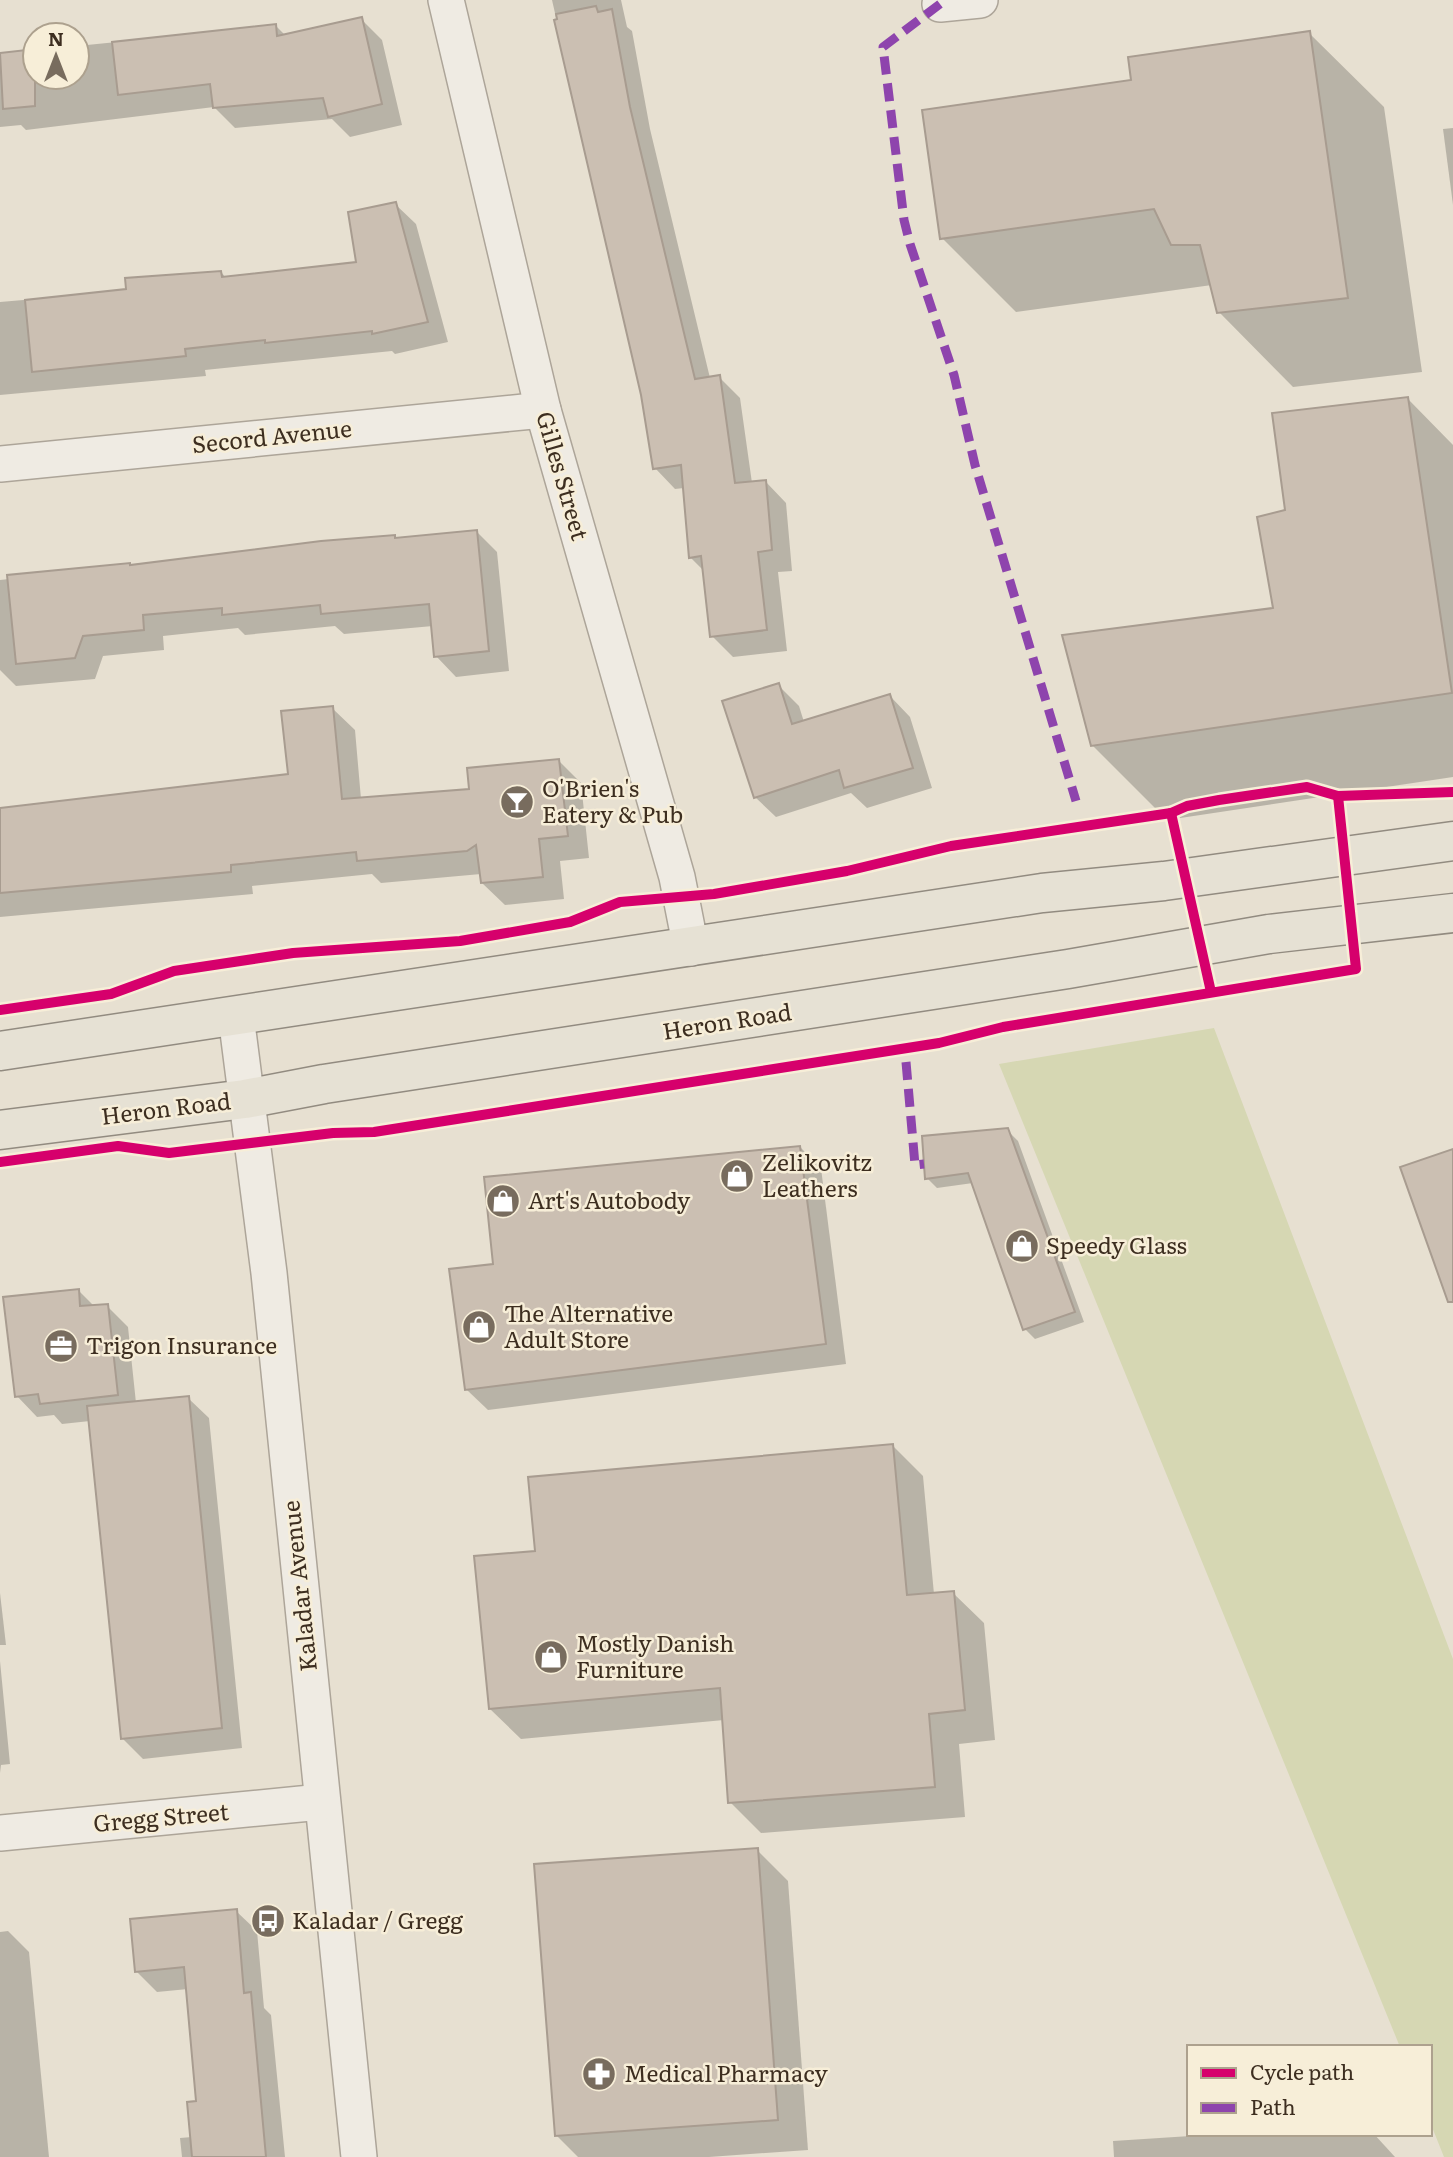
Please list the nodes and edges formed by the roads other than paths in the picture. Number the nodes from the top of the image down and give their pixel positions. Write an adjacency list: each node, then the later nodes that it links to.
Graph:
1 (446, 0): 4 (street, Gilles Street)
2 (980, 0): 3 (street)
3 (940, 4)
4 (543, 410): 5 (street, Secord Avenue); 8 (street, Gilles Street)
5 (0, 464)
6 (1453, 841): 8 (main road)
7 (1453, 913): 11 (main road, Heron Road)
8 (691, 948): 9 (main road)
9 (236, 1016): 10 (main road); 11 (street, Kaladar Avenue)
10 (0, 1051)
11 (245, 1099): 12 (main road, Heron Road); 13 (street, Kaladar Avenue)
12 (0, 1130)
13 (321, 1802): 14 (street, Gregg Street); 15 (street, Kaladar Avenue)
14 (0, 1833)
15 (359, 2157)

